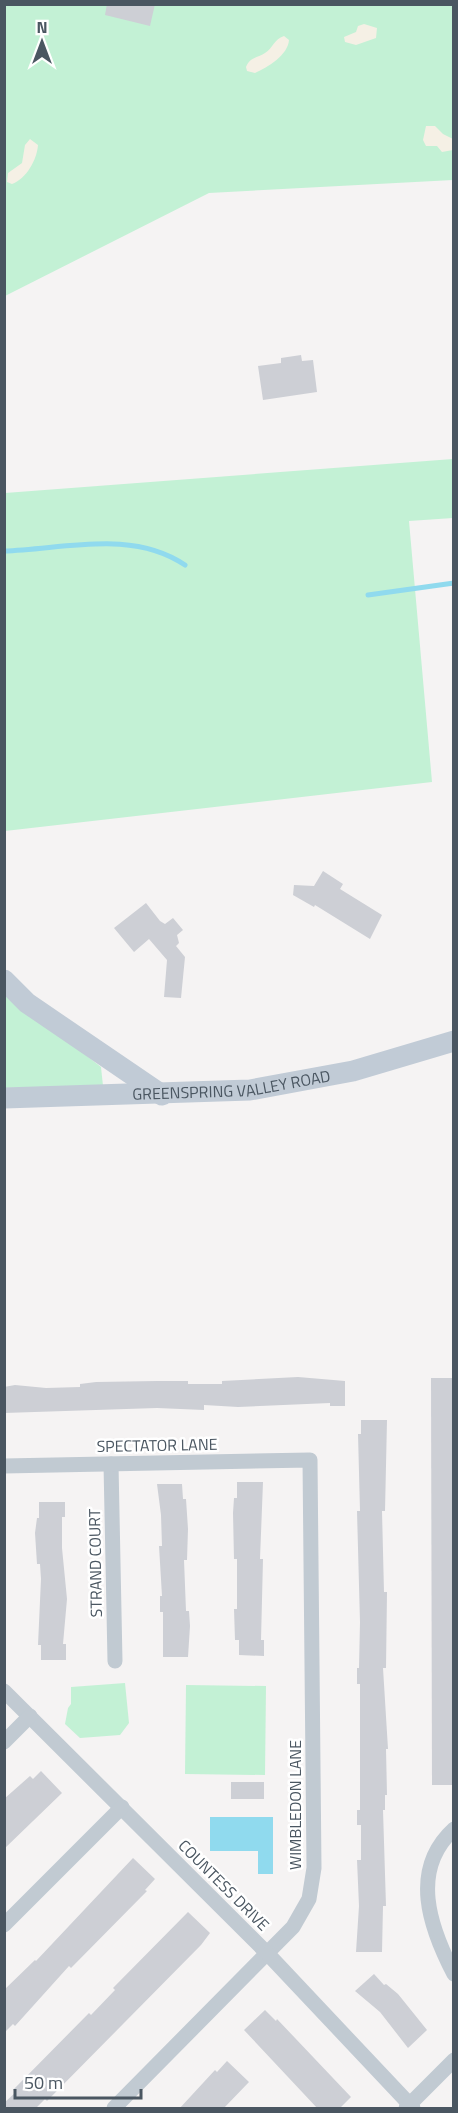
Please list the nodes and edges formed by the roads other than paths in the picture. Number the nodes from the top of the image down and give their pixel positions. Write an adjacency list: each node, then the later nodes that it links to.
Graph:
1 (4, 980): 3 (main road)
2 (453, 1041): 3 (main road, GREENSPRING VALLEY ROAD)
3 (162, 1095): 4 (main road, GREENSPRING VALLEY ROAD)
4 (4, 1098)
5 (310, 1460): 6 (street, SPECTATOR LANE); 15 (street, WIMBLEDON LANE)
6 (111, 1464): 7 (street, SPECTATOR LANE); 8 (street, STRAND COURT)
7 (4, 1466)
8 (115, 1661)
9 (4, 1691): 10 (street, COUNTESS DRIVE)
10 (30, 1716): 11 (street); 12 (street, COUNTESS DRIVE)
11 (4, 1742)
12 (122, 1807): 14 (street); 15 (street, COUNTESS DRIVE)
13 (453, 1829): 16 (street)
14 (4, 1925)
15 (266, 1952): 19 (street, WIMBLEDON LANE); 20 (street, COUNTESS DRIVE)
16 (449, 1955): 17 (street)
17 (453, 1974)
18 (453, 2061): 20 (street)
19 (120, 2106)
20 (410, 2107)

